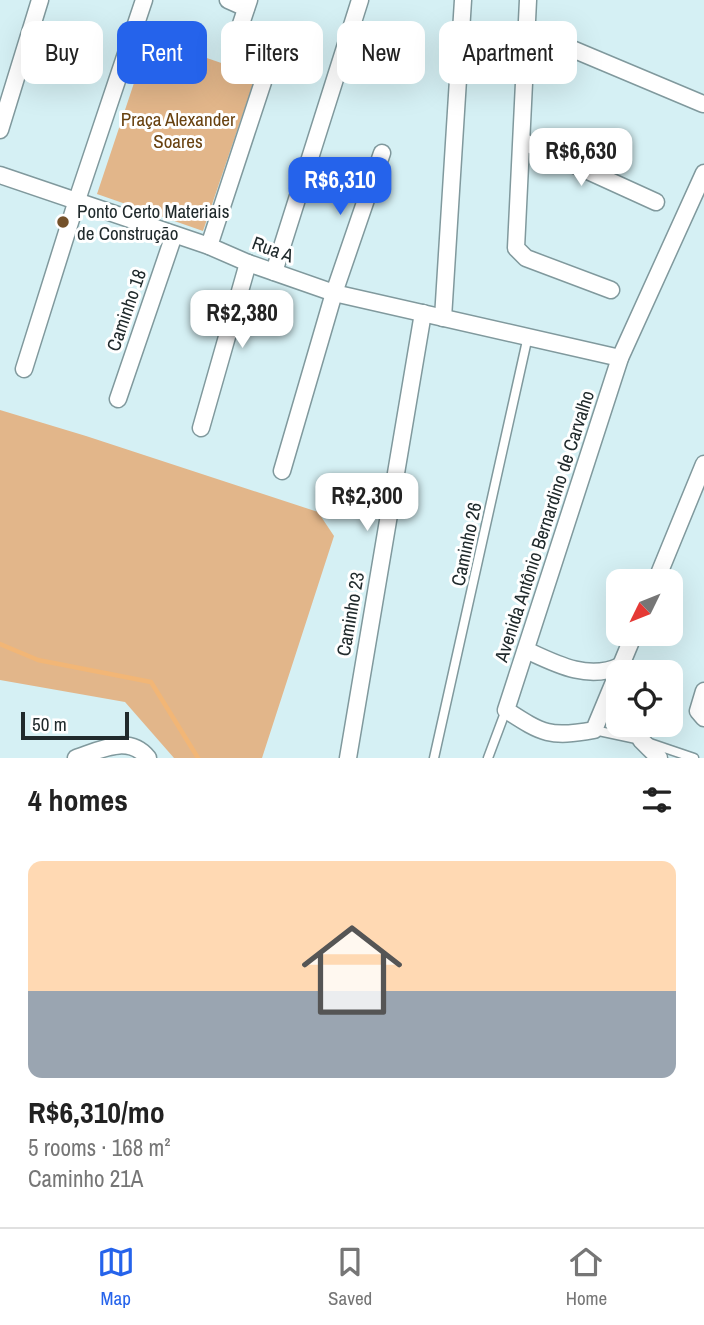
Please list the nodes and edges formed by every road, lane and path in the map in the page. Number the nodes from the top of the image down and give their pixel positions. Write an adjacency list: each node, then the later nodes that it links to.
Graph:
1 (40, 0): 14 (street)
2 (144, 0): 19 (street)
3 (228, 0): 7 (street)
4 (360, 0): 24 (street)
5 (463, 0): 28 (street)
6 (528, 0): 9 (street)
7 (247, 4): 8 (street)
8 (242, 21)
9 (527, 21)
10 (577, 51): 13 (street)
11 (262, 84): 22 (street)
12 (525, 84): 15 (street)
13 (703, 104)
14 (0, 130)
15 (522, 141): 20 (street); 25 (street)
16 (382, 153): 26 (street)
17 (704, 173): 30 (street, Avenida Antônio Bernardino de Carvalho)
18 (0, 175): 19 (street, Rua A)
19 (77, 200): 21 (street, Rua A); 31 (street)
20 (656, 202)
21 (174, 234): 22 (street, Rua A); 32 (street, Caminho 18)
22 (209, 246): 23 (street, Rua A)
23 (248, 263): 24 (street, Rua A); 33 (street)
24 (274, 272): 26 (street, Rua A)
25 (611, 290)
26 (334, 293): 27 (street, Rua A); 35 (street)
27 (423, 313): 28 (street, Rua A); 47 (street, Caminho 23)
28 (443, 318): 29 (street, Rua A)
29 (528, 336): 30 (street, Rua A); 48 (lane, Caminho 26)
30 (620, 358): 37 (street, Avenida Antônio Bernardino de Carvalho)
31 (24, 369)
32 (118, 399)
33 (201, 428)
34 (704, 464): 36 (street)
35 (282, 471)
36 (661, 569)
37 (526, 650): 38 (street); 41 (street, Avenida Antônio Bernardino de Carvalho)
38 (606, 671)
39 (704, 691): 42 (street)
40 (606, 700): 43 (street)
41 (506, 710): 43 (street); 49 (lane)
42 (704, 718)
43 (594, 730): 44 (lane)
44 (641, 740): 50 (street); 51 (lane)
45 (76, 758): 46 (street)
46 (148, 758)
47 (348, 758)
48 (434, 758)
49 (488, 758)
50 (659, 758)
51 (694, 758)

